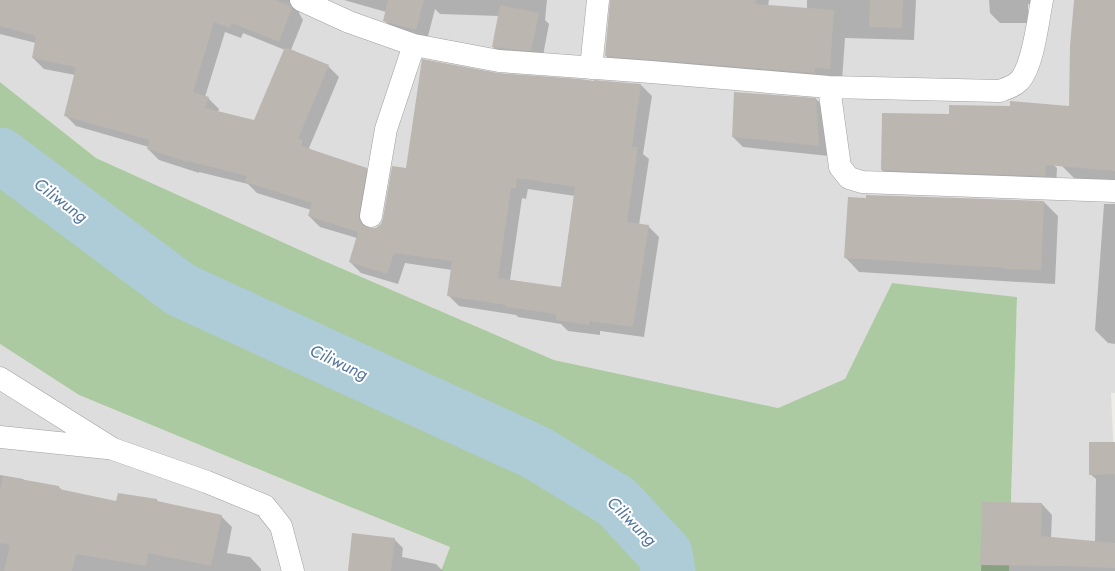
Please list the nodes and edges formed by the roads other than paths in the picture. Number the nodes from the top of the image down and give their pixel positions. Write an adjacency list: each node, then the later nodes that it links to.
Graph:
1 (301, 0): 4 (street)
2 (598, 0): 5 (street)
3 (1042, 0): 6 (street)
4 (414, 45): 5 (street); 8 (street)
5 (591, 68): 6 (street)
6 (829, 87): 7 (street)
7 (1115, 191)
8 (371, 216)
9 (0, 378): 11 (street)
10 (0, 437): 11 (street)
11 (113, 449): 12 (street)
12 (293, 571)

